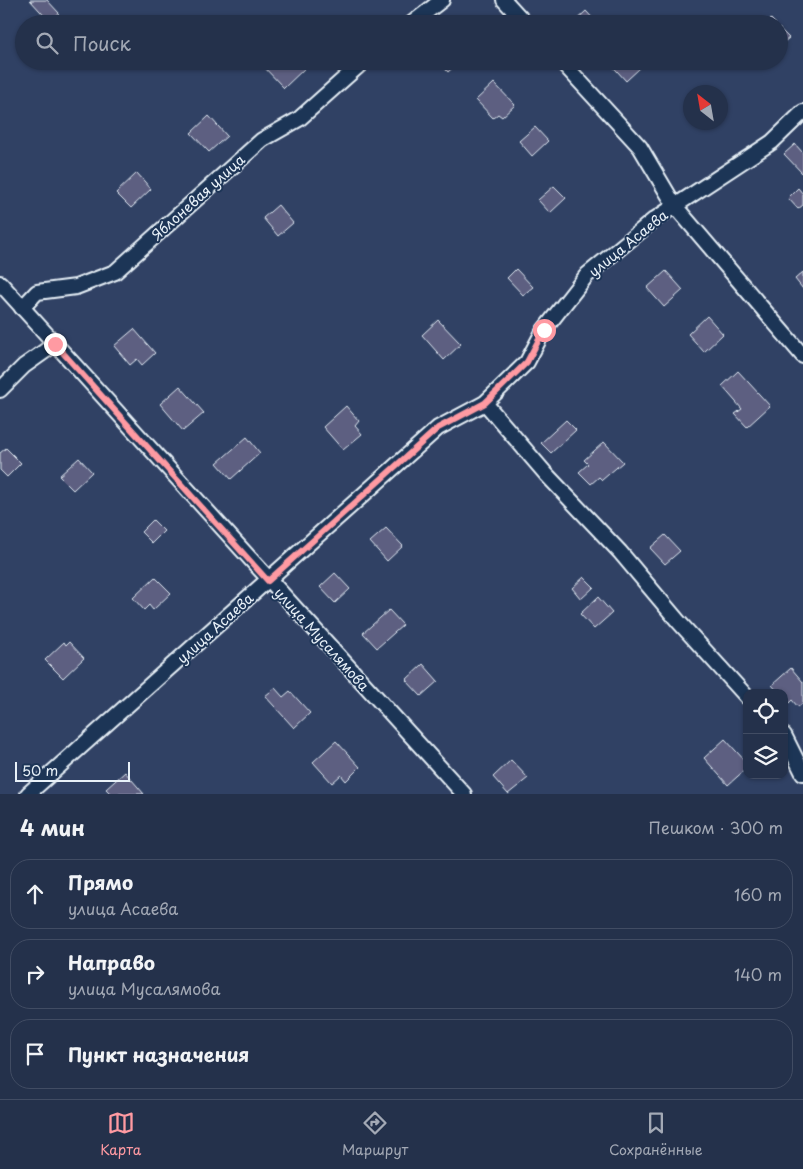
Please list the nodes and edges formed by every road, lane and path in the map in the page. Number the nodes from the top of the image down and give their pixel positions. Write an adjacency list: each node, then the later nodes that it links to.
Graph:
1 (442, 0): 3 (street)
2 (504, 0): 4 (street)
3 (422, 15)
4 (518, 15)
5 (354, 70): 10 (street, Яблоневая улица)
6 (569, 70): 8 (street)
7 (803, 112): 8 (street, улица Асаева)
8 (675, 206): 12 (street); 14 (street, улица Асаева)
9 (0, 283): 10 (street, улица Мусалямова)
10 (22, 308): 11 (street, улица Мусалямова)
11 (55, 344): 13 (street); 15 (street, улица Мусалямова)
12 (803, 356)
13 (0, 390)
14 (485, 403): 15 (street, улица Асаева); 16 (street)
15 (268, 581): 19 (street, улица Асаева); 20 (street, улица Мусалямова)
16 (743, 693)
17 (788, 743): 18 (street)
18 (803, 773)
19 (28, 794)
20 (464, 794)

